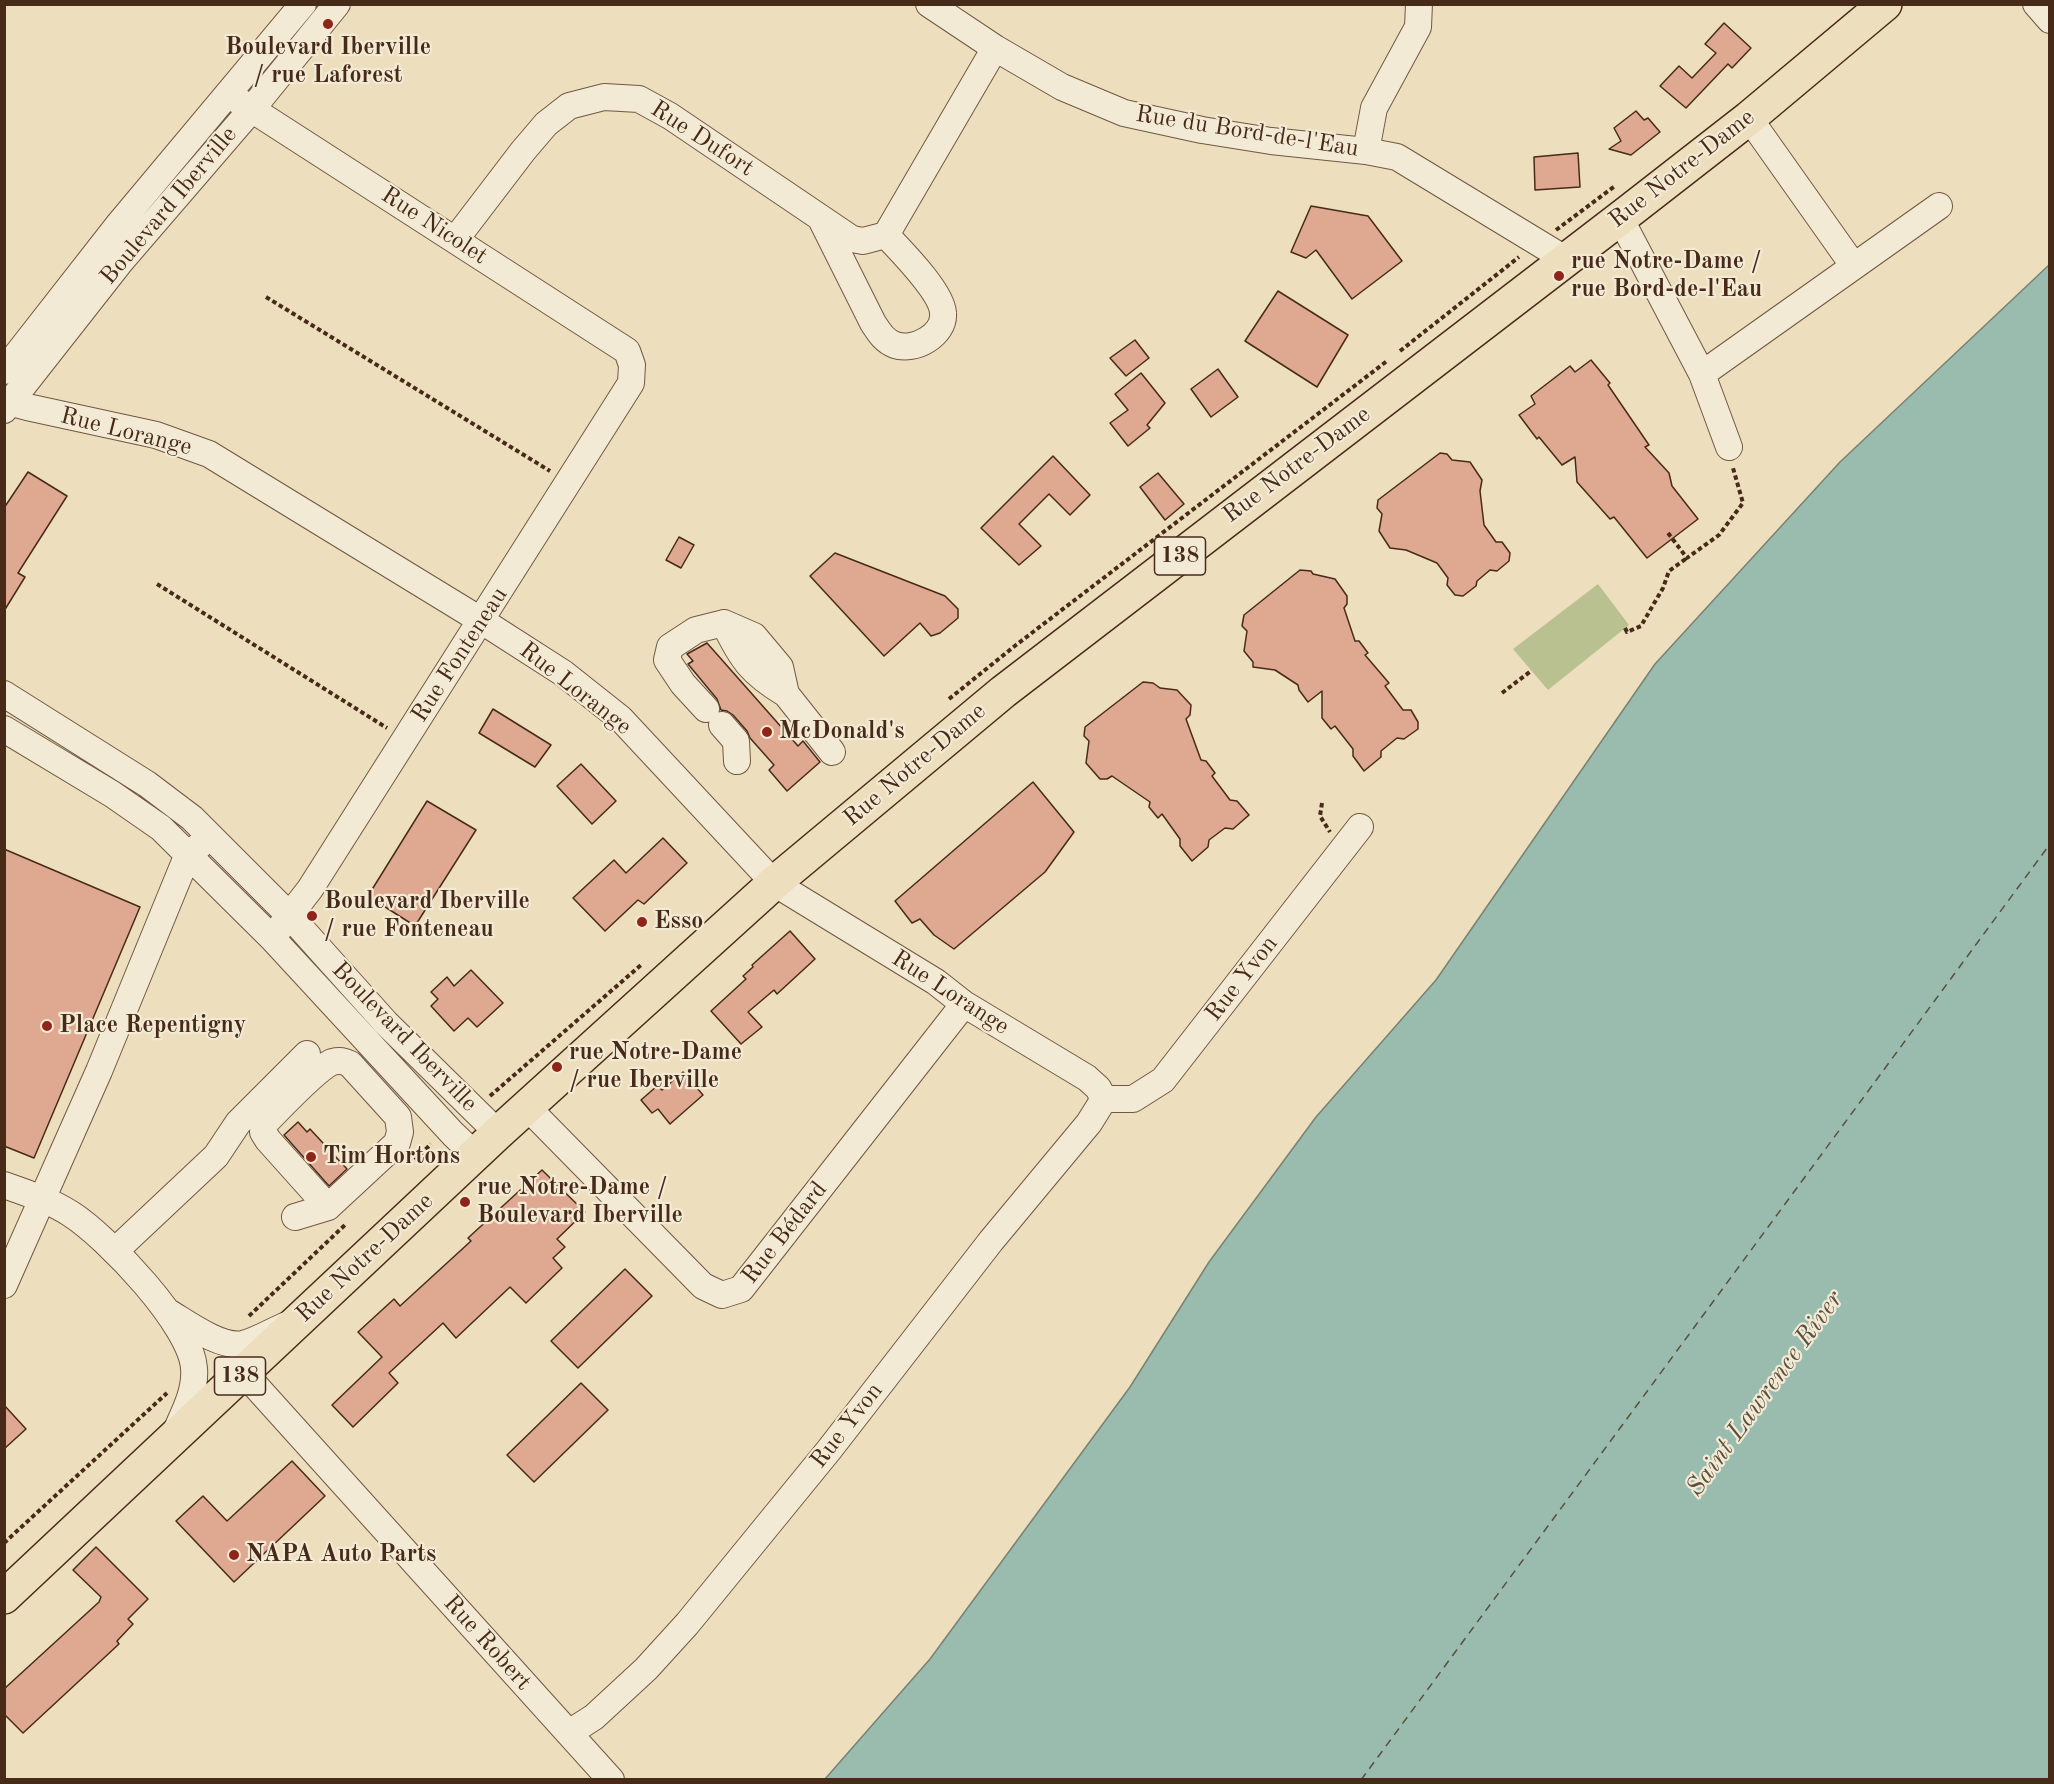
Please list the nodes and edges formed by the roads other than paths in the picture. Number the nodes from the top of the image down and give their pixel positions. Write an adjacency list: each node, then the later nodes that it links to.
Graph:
1 (303, 4): 7 (street, Boulevard Iberville)
2 (929, 4): 6 (street, Rue du Bord-de-l'Eau)
3 (1419, 4): 10 (street)
4 (1885, 4): 9 (main road, Rue Notre-Dame / 138)
5 (325, 9): 8 (street, Boulevard Iberville)
6 (995, 48): 10 (street, Rue du Bord-de-l'Eau); 14 (street)
7 (228, 94): 8 (street, Rue Nicolet); 19 (street, Boulevard Iberville)
8 (251, 110): 15 (street, Rue Nicolet); 21 (street, Boulevard Iberville)
9 (1749, 118): 13 (main road, Rue Notre-Dame / 138); 17 (street)
10 (1366, 151): 16 (street, Rue du Bord-de-l'Eau)
11 (1939, 206): 17 (street)
12 (821, 218): 14 (street, Rue Dufort); 14 (street, Rue Dufort); 15 (street, Rue Dufort)
13 (1620, 218): 16 (main road, Rue Notre-Dame / 138); 20 (street)
14 (886, 235)
15 (455, 240): 18 (street, Rue Nicolet)
16 (1565, 259): 31 (main road, Rue Notre-Dame / 138)
17 (1853, 265): 20 (street)
18 (632, 364): 23 (street, Rue Fonteneau)
19 (4, 371)
20 (1702, 374): 22 (street)
21 (6, 404): 23 (street, Rue Lorange)
22 (1729, 447)
23 (482, 621): 31 (street, Rue Lorange); 32 (street, Rue Fonteneau)
24 (4, 694): 29 (street, Boulevard Iberville)
25 (4, 729): 30 (street, Boulevard Iberville)
26 (831, 752): 27 (street)
27 (737, 760)
28 (1360, 827): 36 (street, Rue Yvon)
29 (211, 837): 30 (street); 32 (street, Boulevard Iberville)
30 (188, 854): 33 (street, Boulevard Iberville); 40 (street)
31 (774, 884): 34 (street, Rue Lorange); 37 (main road, Rue Notre-Dame / 138)
32 (290, 916): 33 (street, Rue Fonteneau); 38 (street, Boulevard Iberville)
33 (272, 938): 38 (street, Boulevard Iberville)
34 (964, 1004): 36 (street, Rue Lorange); 37 (street, Rue Bédard)
35 (306, 1065): 41 (street); 41 (street); 43 (street)
36 (1104, 1100): 50 (street, Rue Yvon)
37 (528, 1108): 38 (main road, Rue Notre-Dame / 138)
38 (486, 1144): 46 (main road, Rue Notre-Dame / 138)
39 (4, 1185): 40 (street)
40 (42, 1199): 43 (street); 44 (street)
41 (328, 1208): 42 (street)
42 (295, 1218)
43 (115, 1251): 45 (street)
44 (4, 1285)
45 (167, 1311): 46 (street); 48 (street)
46 (301, 1318): 47 (main road, Rue Notre-Dame / 138)
47 (243, 1372): 48 (main road, Rue Notre-Dame / 138); 50 (street, Rue Robert)
48 (172, 1439): 49 (main road, Rue Notre-Dame / 138)
49 (4, 1597)
50 (569, 1733): 51 (street, Rue Robert)
51 (611, 1779)

